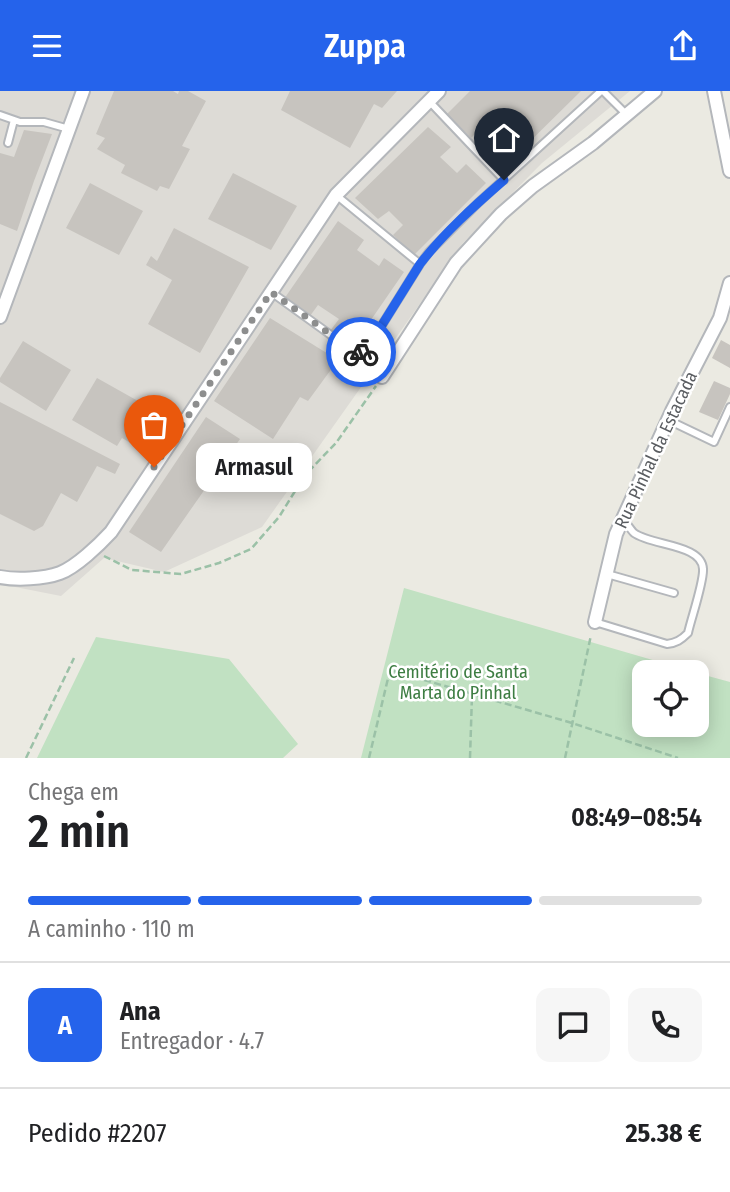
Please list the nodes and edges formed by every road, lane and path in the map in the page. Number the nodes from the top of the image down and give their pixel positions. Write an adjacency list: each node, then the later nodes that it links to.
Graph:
1 (83, 91): 10 (street)
2 (439, 91): 6 (street)
3 (602, 91): 7 (lane); 13 (lane)
4 (655, 91): 7 (street)
5 (714, 91): 12 (street)
6 (429, 101): 13 (lane); 14 (street)
7 (626, 114): 19 (street)
8 (0, 115): 9 (lane)
9 (14, 120): 10 (lane); 11 (lane)
10 (69, 129): 18 (street)
11 (8, 143)
12 (730, 171)
13 (504, 180): 15 (lane)
14 (336, 195): 15 (lane); 17 (street)
15 (420, 264): 17 (lane)
16 (730, 283): 21 (street, Rua Pinhal da Estacada)
17 (271, 292): 23 (street)
18 (0, 317)
19 (382, 377): 23 (path)
20 (730, 407): 21 (lane)
21 (668, 420): 22 (street, Rua Pinhal da Estacada)
22 (623, 519): 24 (street, Rua Pinhal da Estacada); 27 (lane)
23 (93, 551): 25 (street)
24 (606, 573): 26 (lane); 27 (street, Rua Pinhal da Estacada)
25 (0, 577)
26 (674, 593)
27 (595, 622): 30 (path)
28 (74, 658): 31 (path)
29 (472, 694): 30 (path); 32 (path); 33 (path)
30 (572, 723): 34 (path); 35 (path)
31 (26, 758)
32 (369, 758)
33 (470, 758)
34 (565, 758)
35 (678, 758)

